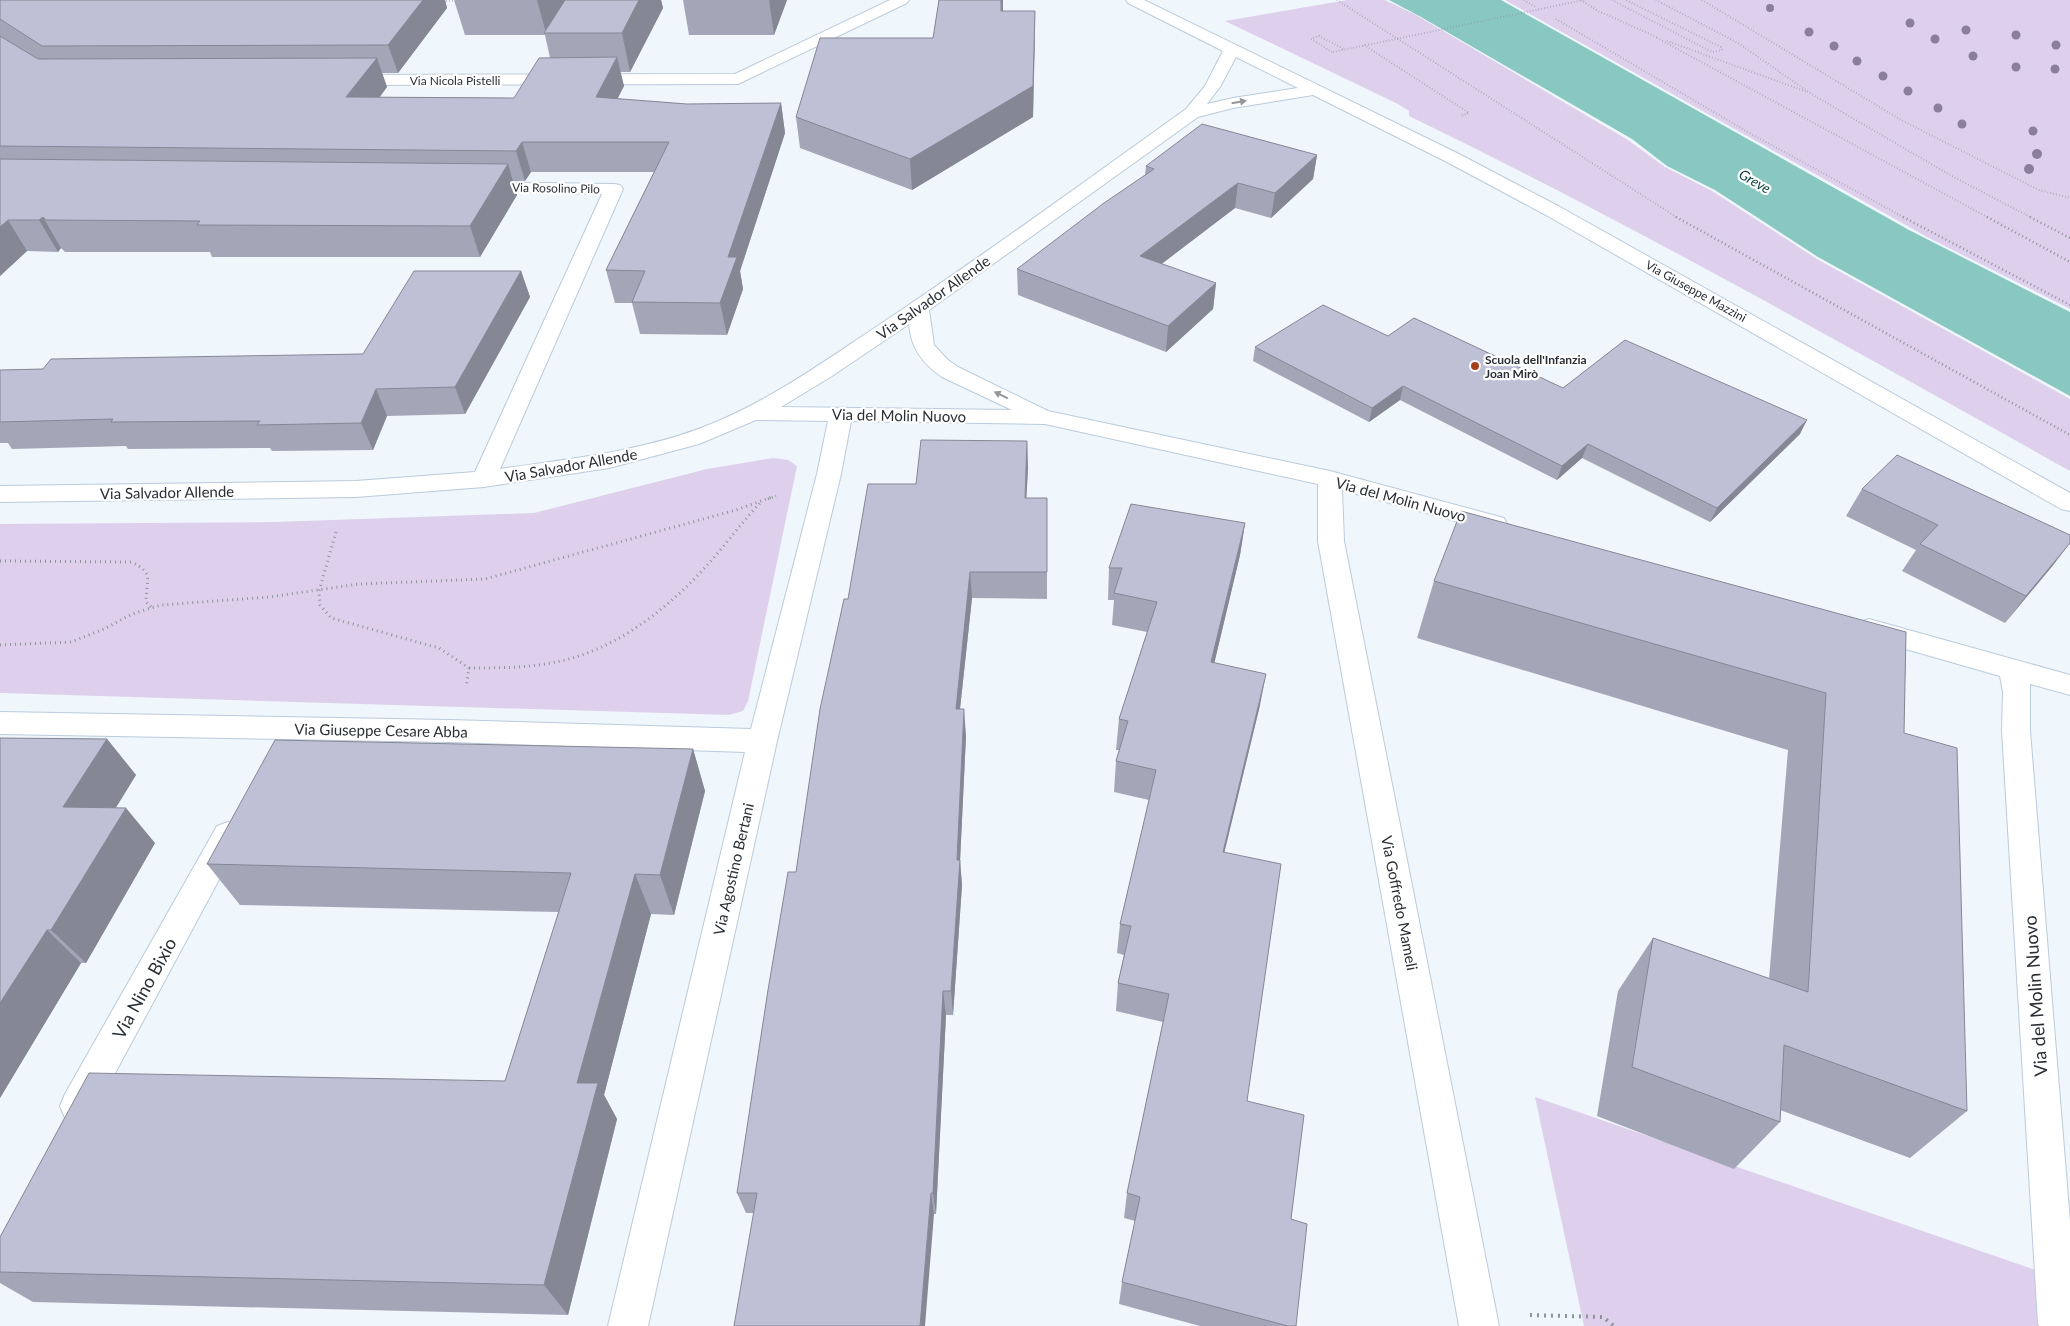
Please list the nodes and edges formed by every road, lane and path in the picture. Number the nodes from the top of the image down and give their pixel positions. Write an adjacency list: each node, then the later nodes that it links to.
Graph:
1 (902, 0): 20 (street, Via Nicola Pistelli)
2 (1133, 0): 16 (street)
3 (1337, 0): 34 (path)
4 (1524, 0): 12 (path)
5 (1582, 0): 14 (path); 15 (path, bridge)
6 (1612, 0): 7 (path)
7 (1626, 0)
8 (1656, 0): 22 (path)
9 (1702, 0): 26 (path)
10 (439, 1): 11 (path)
11 (467, 2)
12 (1536, 7)
13 (1556, 19): 29 (path)
14 (1657, 38): 22 (path); 28 (path)
15 (1364, 45): 17 (path, bridge); 24 (path)
16 (1232, 49): 21 (street); 23 (street, Via Salvador Allende)
17 (1344, 50): 18 (path, bridge); 18 (path)
18 (1332, 52): 19 (path)
19 (1341, 56)
20 (332, 80)
21 (1316, 90): 23 (street, Via Salvador Allende, one-way to 21); 40 (street, Via Giuseppe Mazzini)
22 (1813, 95): 27 (path)
23 (1192, 113): 30 (street, Via Salvador Allende)
24 (1452, 114)
25 (456, 187): 36 (street, Via Rosolino Pilo)
26 (2070, 198)
27 (2070, 238)
28 (2070, 262)
29 (2070, 305)
30 (918, 308): 31 (street, Via Salvador Allende); 33 (street, Via del Molin Nuovo, one-way to 30)
31 (752, 413): 32 (street, Via del Molin Nuovo); 36 (street, Via Salvador Allende)
32 (841, 413): 33 (street, Via del Molin Nuovo); 35 (street, Via Agostino Bertani)
33 (1045, 417): 37 (street, Via del Molin Nuovo)
34 (2070, 435)
35 (829, 474): 39 (path); 53 (street, Via Agostino Bertani)
36 (484, 479): 38 (street, Via Salvador Allende)
37 (1330, 480): 41 (street, Via del Molin Nuovo); 56 (street, Via Goffredo Mameli)
38 (0, 494)
39 (762, 501): 44 (path); 48 (path)
40 (2070, 503)
41 (1515, 530)
42 (336, 532): 44 (path)
43 (0, 561): 45 (path)
44 (319, 591): 45 (path); 48 (path)
45 (152, 608): 47 (path)
46 (1850, 624): 49 (street)
47 (0, 645)
48 (469, 668): 52 (path)
49 (2013, 669): 50 (street); 57 (street, Via del Molin Nuovo)
50 (2070, 685)
51 (0, 723): 52 (street, Via Giuseppe Cesare Abba)
52 (449, 731): 53 (street, Via Giuseppe Cesare Abba)
53 (762, 741): 58 (street, Via Agostino Bertani)
54 (244, 806): 55 (street, Via Nino Bixio)
55 (62, 1135)
56 (1478, 1320): 59 (path)
57 (2058, 1323)
58 (628, 1326)
59 (1614, 1326)

